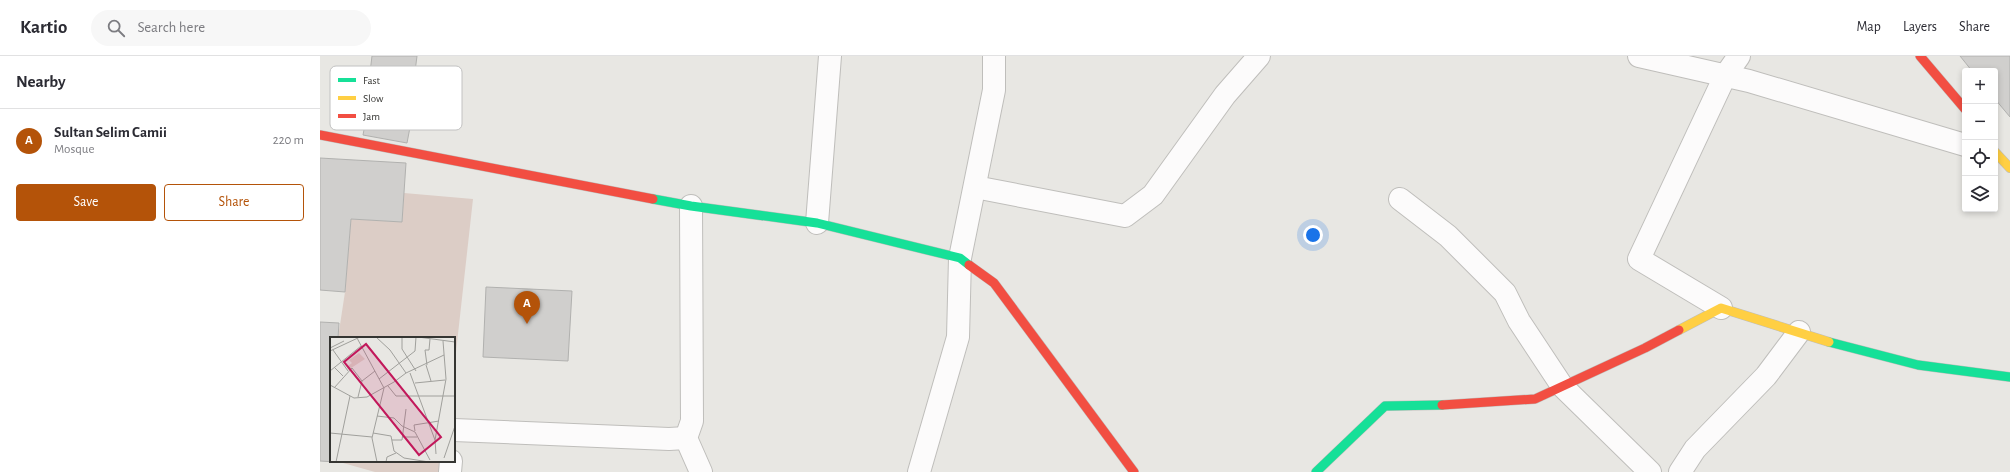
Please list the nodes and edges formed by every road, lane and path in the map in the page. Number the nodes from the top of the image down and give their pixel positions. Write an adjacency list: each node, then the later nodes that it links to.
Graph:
1 (830, 56): 14 (street)
2 (994, 56): 11 (street)
3 (1259, 56): 11 (street)
4 (1639, 56): 7 (street)
5 (1739, 56): 7 (street)
6 (1920, 56): 8 (street)
7 (1725, 76): 10 (street); 16 (street)
8 (1962, 105)
9 (320, 135): 13 (street)
10 (1962, 144)
11 (975, 186): 15 (street)
12 (1400, 199): 19 (street)
13 (691, 206): 14 (street); 21 (street)
14 (817, 223): 15 (street)
15 (960, 258): 25 (street); 26 (street)
16 (1721, 308): 17 (street); 19 (street)
17 (1798, 332): 18 (street); 29 (street)
18 (2010, 377)
19 (1562, 386): 27 (street); 28 (street)
20 (455, 430): 21 (street)
21 (686, 438): 24 (street)
22 (451, 462): 23 (street)
23 (450, 472)
24 (701, 472)
25 (919, 472)
26 (1134, 472)
27 (1316, 472)
28 (1650, 472)
29 (1680, 472)

